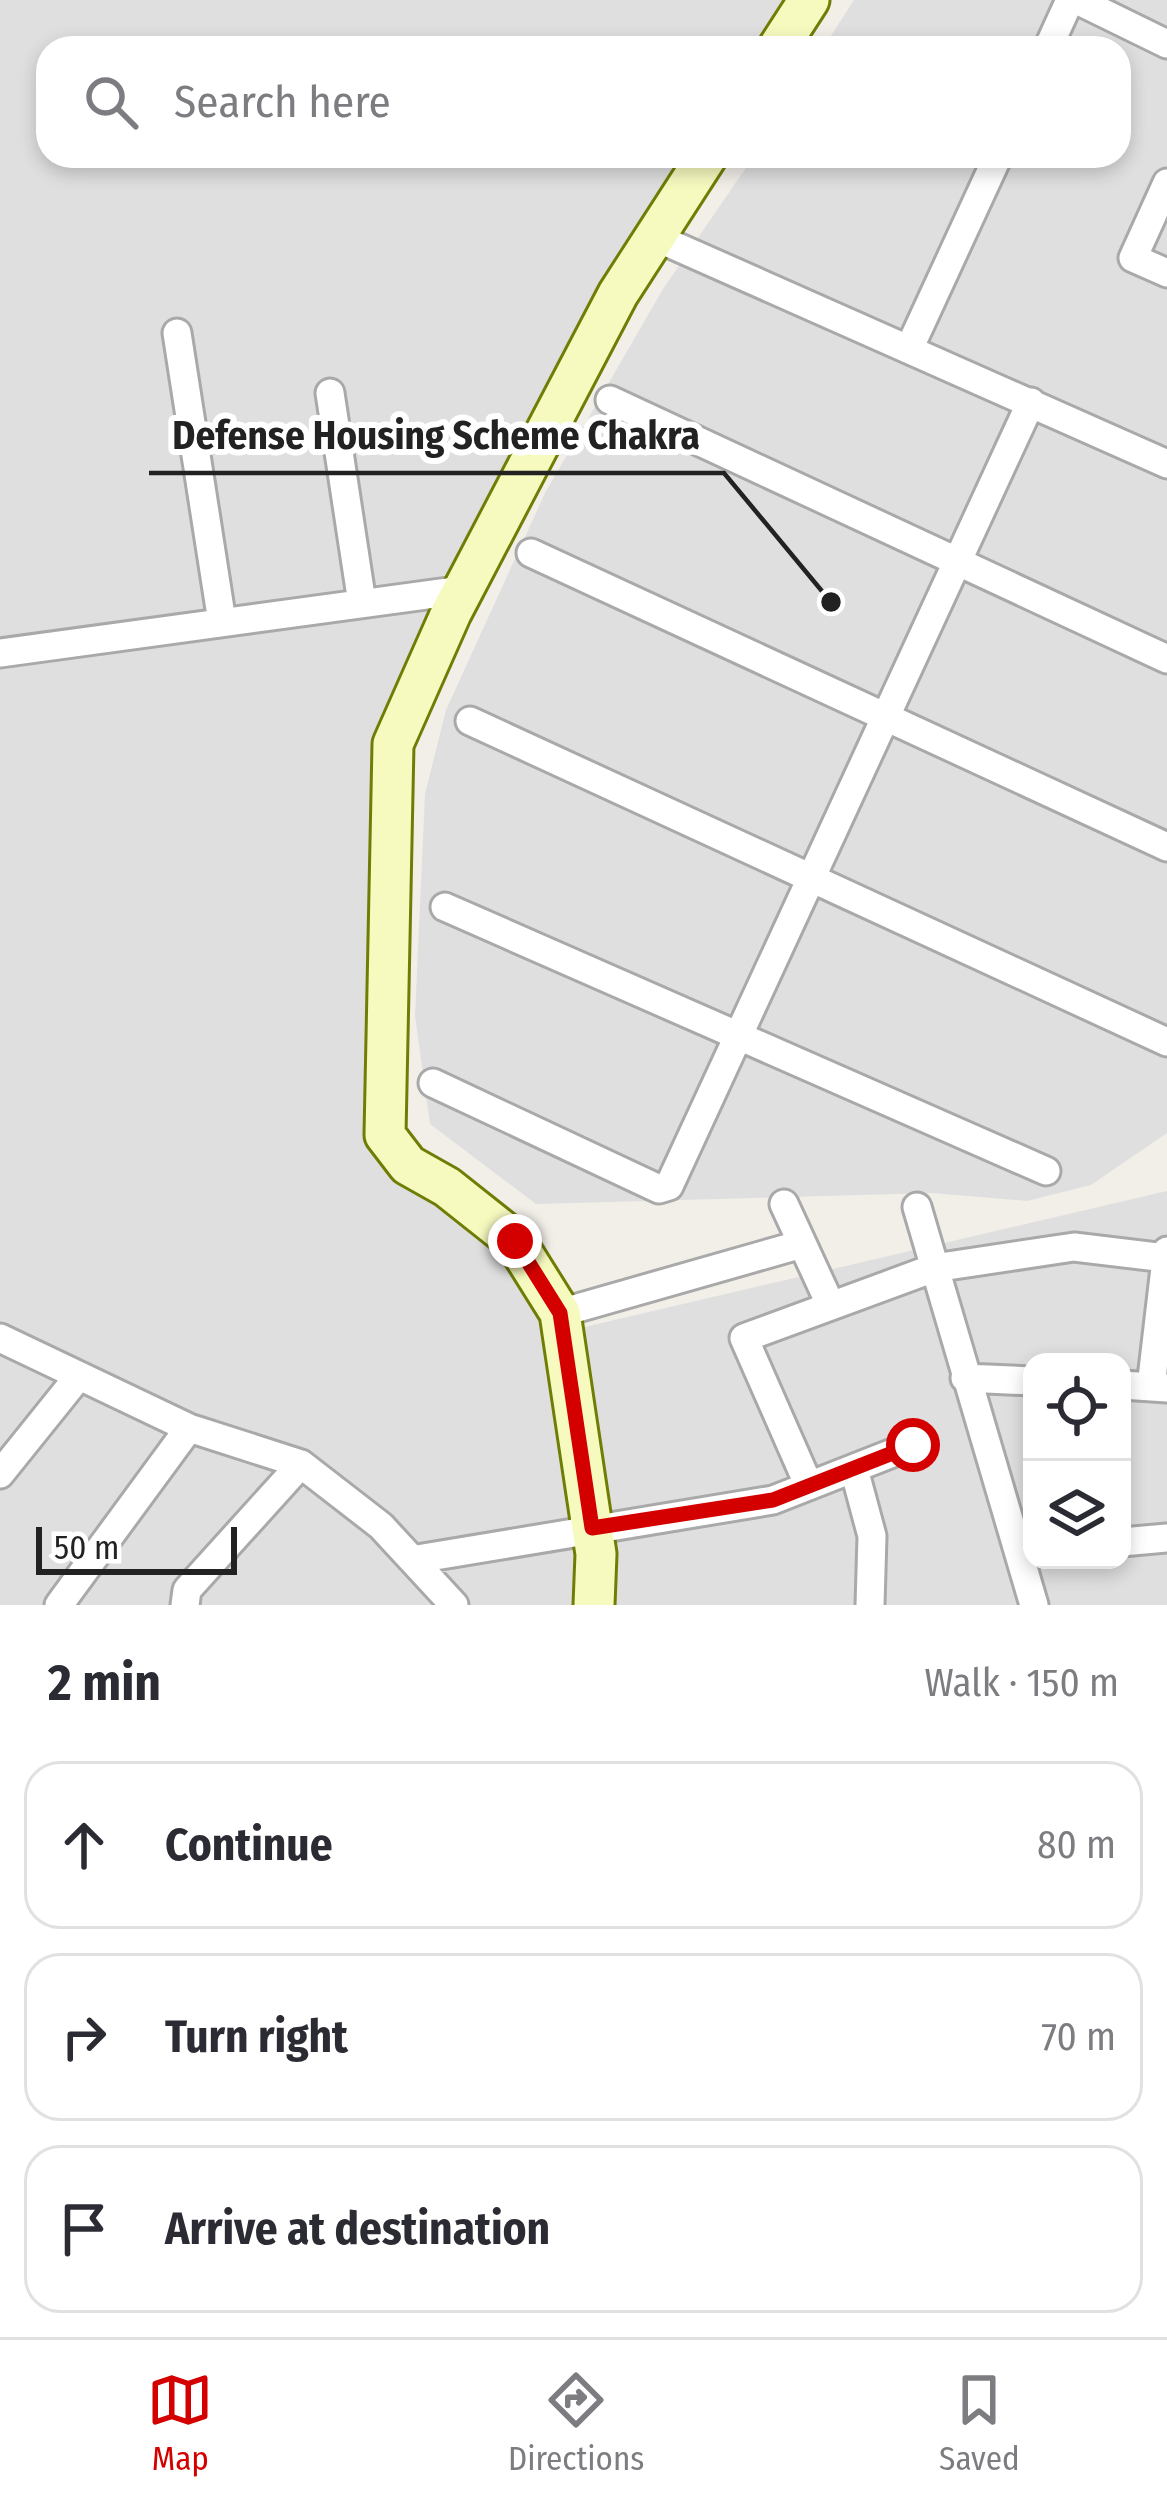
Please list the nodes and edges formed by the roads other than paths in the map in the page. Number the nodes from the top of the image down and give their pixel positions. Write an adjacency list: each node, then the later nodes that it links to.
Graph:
1 (809, 0): 3 (main road)
2 (1073, 0): 4 (street); 5 (street)
3 (786, 36)
4 (1054, 36)
5 (1167, 44)
6 (699, 168): 9 (main road)
7 (992, 168): 12 (street)
8 (1167, 183): 10 (street)
9 (655, 237): 12 (street); 19 (main road)
10 (1167, 273)
11 (177, 333): 21 (street)
12 (909, 349): 15 (street)
13 (331, 393): 20 (street)
14 (610, 400): 18 (street)
15 (1031, 402): 16 (street); 18 (street)
16 (1167, 464)
17 (532, 553): 24 (street)
18 (959, 561): 23 (street); 24 (street)
19 (463, 590): 20 (street); 39 (main road)
20 (362, 604): 21 (street)
21 (222, 622): 22 (street)
22 (0, 653)
23 (1167, 659)
24 (887, 719): 26 (street); 27 (street)
25 (470, 721): 27 (street)
26 (1167, 848)
27 (810, 878): 29 (street); 30 (street)
28 (445, 907): 29 (street)
29 (739, 1036): 31 (street); 32 (street)
30 (1167, 1042)
31 (434, 1083)
32 (1046, 1172)
33 (784, 1204): 35 (street)
34 (917, 1207): 37 (street)
35 (802, 1244): 38 (street); 39 (street)
36 (1167, 1255): 37 (street); 44 (street)
37 (934, 1268): 38 (street); 42 (street)
38 (831, 1306): 50 (street)
39 (560, 1313): 51 (main road)
40 (0, 1338): 41 (street)
41 (78, 1377): 45 (street); 49 (street)
42 (965, 1378): 43 (street); 54 (street)
43 (1023, 1381)
44 (1159, 1387)
45 (189, 1428): 47 (street); 57 (street)
46 (913, 1445): 48 (street)
47 (301, 1463): 55 (street); 58 (street)
48 (854, 1468): 50 (street); 61 (street)
49 (0, 1474)
50 (809, 1486): 51 (street)
51 (592, 1528): 55 (street); 60 (main road)
52 (1167, 1538): 53 (street)
53 (1131, 1541)
54 (1023, 1546)
55 (417, 1559): 59 (street)
56 (1028, 1569): 62 (street)
57 (58, 1605)
58 (185, 1605)
59 (454, 1605)
60 (594, 1605)
61 (871, 1605)
62 (1034, 1605)

